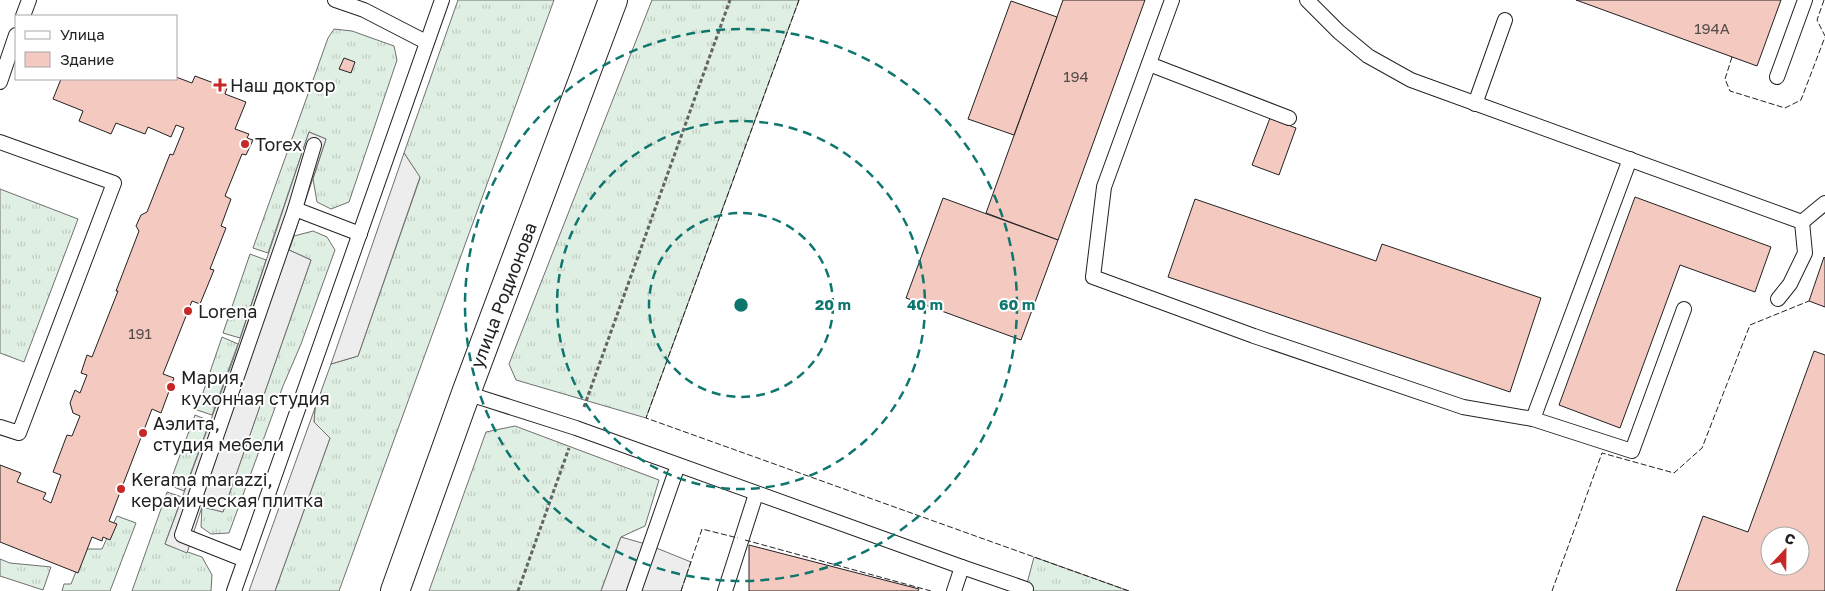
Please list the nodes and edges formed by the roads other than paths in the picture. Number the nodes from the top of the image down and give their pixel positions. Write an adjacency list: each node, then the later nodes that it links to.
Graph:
1 (29, 0): 9 (lane)
2 (335, 0): 8 (lane)
3 (442, 0): 12 (lane)
4 (613, 0): 27 (main road, улица Родионова)
5 (1172, 0): 13 (lane)
6 (1307, 0): 16 (lane)
7 (1805, 0): 14 (lane)
8 (366, 5): 12 (lane)
9 (23, 15)
10 (1505, 20): 16 (lane)
11 (15, 38): 15 (lane)
12 (426, 42): 24 (lane)
13 (1149, 64): 17 (lane); 28 (lane)
14 (1777, 77)
15 (0, 82)
16 (1475, 104): 20 (lane)
17 (1289, 118)
18 (0, 142): 29 (lane)
19 (314, 145): 22 (lane)
20 (1630, 159): 23 (lane); 28 (lane)
21 (1825, 202): 23 (lane)
22 (295, 209): 24 (lane); 32 (lane)
23 (1802, 222): 25 (lane)
24 (360, 234): 32 (lane)
25 (1778, 300)
26 (1684, 309): 28 (lane)
27 (466, 393): 30 (lane); 36 (main road, улица Родионова)
28 (1532, 419)
29 (0, 426)
30 (678, 465): 31 (lane); 37 (lane)
31 (756, 494): 33 (lane); 38 (lane)
32 (245, 560): 35 (lane)
33 (962, 568): 34 (lane); 39 (lane)
34 (1026, 589)
35 (234, 591)
36 (395, 591)
37 (634, 591)
38 (725, 591)
39 (954, 591)

